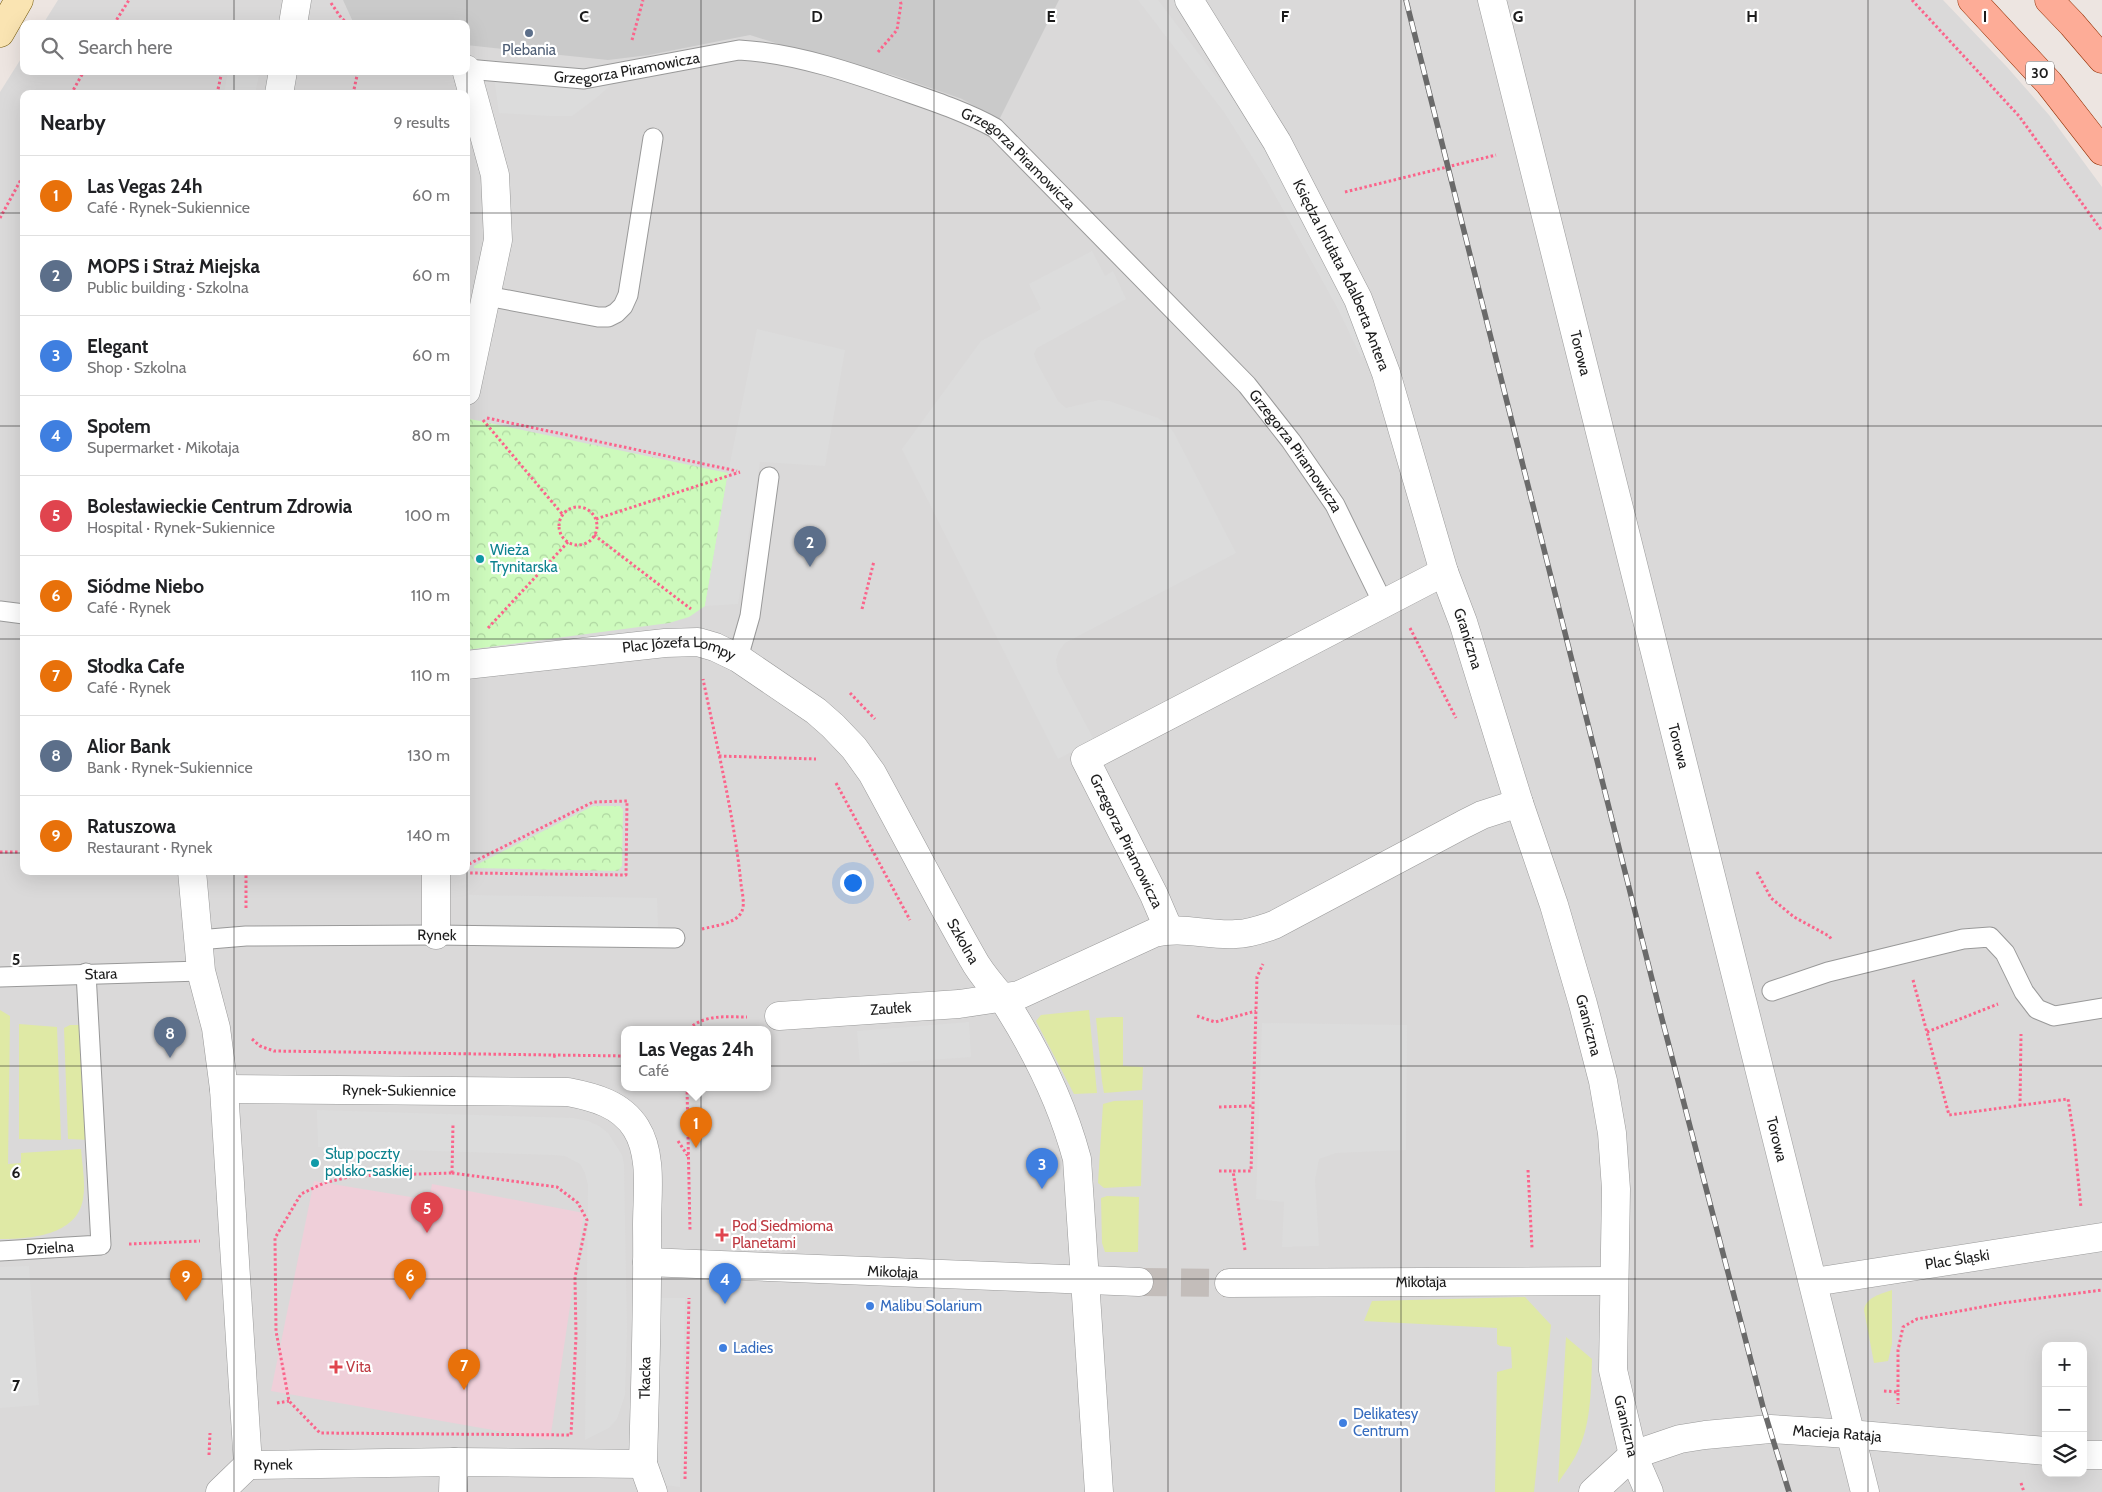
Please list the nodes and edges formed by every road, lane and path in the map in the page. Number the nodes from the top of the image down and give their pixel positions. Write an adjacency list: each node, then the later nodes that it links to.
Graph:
1 (18, 0): 17 (main road)
2 (129, 0): 13 (path)
3 (297, 0): 14 (street)
4 (330, 0): 15 (path)
5 (643, 0): 12 (path)
6 (900, 0): 21 (path)
7 (1188, 0): 46 (street, Księdza Infułata Adalberta Antera)
8 (1492, 0): 115 (street, Torowa)
9 (1912, 0): 37 (path)
10 (1972, 0): 32 (main road, 30)
11 (2049, 0): 16 (main road)
12 (638, 19)
13 (116, 20)
14 (294, 20)
15 (344, 20)
16 (2072, 24): 18 (lane); 19 (main road)
17 (0, 33)
18 (2102, 38)
19 (2102, 59)
20 (470, 69): 21 (lane, Grzegorza Piramowicza)
21 (842, 71): 47 (lane, Grzegorza Piramowicza)
22 (82, 75): 27 (path)
23 (221, 75): 28 (path)
24 (282, 75): 29 (street)
25 (357, 75): 30 (path)
26 (469, 75): 38 (street)
27 (73, 90)
28 (218, 90)
29 (280, 90)
30 (354, 90)
31 (653, 138): 38 (lane)
32 (2102, 151)
33 (1505, 152): 35 (path)
34 (20, 181): 36 (path)
35 (1345, 192)
36 (0, 218)
37 (2102, 231)
38 (487, 296): 39 (street)
39 (470, 373)
40 (738, 472): 41 (path); 42 (path); 43 (path)
41 (769, 477): 53 (lane, Plac Józefa Lompy)
42 (563, 515): 43 (path); 44 (path)
43 (596, 519): 44 (path)
44 (594, 535): 52 (path)
45 (874, 561): 48 (path)
46 (1444, 572): 47 (street, Grzegorza Piramowicza); 59 (street, Graniczna)
47 (1383, 603): 70 (street, Grzegorza Piramowicza)
48 (862, 609)
49 (0, 611): 50 (lane)
50 (20, 614)
51 (1409, 625): 55 (path)
52 (698, 642): 53 (street, Plac Józefa Lompy); 54 (street, Plac Józefa Lompy); 56 (path)
53 (738, 658): 82 (street, Szkolna)
54 (470, 665)
55 (1456, 719)
56 (719, 756): 57 (path); 72 (path)
57 (822, 759)
58 (832, 777): 69 (path)
59 (1519, 803): 70 (street, Grzegorza Piramowicza); 113 (street, Graniczna)
60 (0, 852): 61 (path)
61 (20, 852)
62 (470, 863): 64 (path)
63 (1757, 872): 75 (path)
64 (470, 873)
65 (246, 875): 68 (path)
66 (436, 875): 71 (street)
67 (192, 877): 73 (street)
68 (246, 918)
69 (914, 926)
70 (1169, 930): 82 (street, Grzegorza Piramowicza)
71 (436, 935): 72 (lane, Rynek); 73 (lane, Rynek)
72 (675, 938)
73 (198, 940): 76 (street)
74 (1906, 954): 75 (lane); 81 (lane); 89 (path)
75 (1851, 967): 80 (lane)
76 (201, 971): 77 (lane, Stara); 94 (street)
77 (86, 973): 78 (lane, Stara); 107 (lane)
78 (0, 977)
79 (1257, 977): 85 (path)
80 (1772, 990)
81 (2024, 992): 84 (lane); 89 (path)
82 (1002, 998): 86 (street, Zaułek); 112 (street, Szkolna)
83 (2102, 1008): 84 (lane)
84 (2037, 1009): 97 (path)
85 (1256, 1011): 87 (path); 96 (path)
86 (779, 1016): 88 (path)
87 (1197, 1016)
88 (694, 1026)
89 (1927, 1032): 97 (path)
90 (250, 1036): 91 (path)
91 (550, 1055): 92 (path); 93 (path)
92 (621, 1056)
93 (568, 1061)
94 (224, 1089): 111 (street, Rynek-Sukiennice); 126 (street, Rynek)
95 (687, 1091): 105 (path)
96 (1252, 1106): 98 (path); 101 (path)
97 (2020, 1106): 103 (path)
98 (1219, 1107)
99 (1528, 1170): 110 (path)
100 (1219, 1171): 101 (path)
101 (1233, 1171): 109 (path)
102 (452, 1173): 102 (path)
103 (2081, 1216)
104 (2102, 1237): 115 (street, Plac Śląski)
105 (690, 1240)
106 (205, 1241): 107 (path)
107 (101, 1245): 108 (lane, Dzielna)
108 (0, 1251)
109 (1245, 1253)
110 (1532, 1253)
111 (647, 1262): 112 (street, Mikołaja); 127 (street, Tkacka)
112 (1084, 1281): 114 (street, Mikołaja); 132 (street, Szkolna)
113 (1613, 1281): 116 (street, Mikołaja); 122 (street, Graniczna)
114 (1139, 1282)
115 (1814, 1282): 120 (street, Torowa)
116 (1229, 1283)
117 (2102, 1290): 119 (path)
118 (689, 1296): 128 (path)
119 (1898, 1392)
120 (1849, 1434): 121 (street, Macieja Rataja); 122 (street, Macieja Rataja); 135 (street, Torowa)
121 (2042, 1451)
122 (1633, 1455): 133 (street); 134 (street, Graniczna)
123 (2087, 1455): 124 (street)
124 (2102, 1456)
125 (454, 1462): 126 (street, Rynek); 127 (street, Rynek); 130 (street)
126 (248, 1464): 129 (street)
127 (643, 1464): 131 (street, Tkacka)
128 (685, 1482)
129 (220, 1492)
130 (453, 1492)
131 (653, 1492)
132 (1099, 1492)
133 (1593, 1492)
134 (1650, 1492)
135 (1865, 1492)

